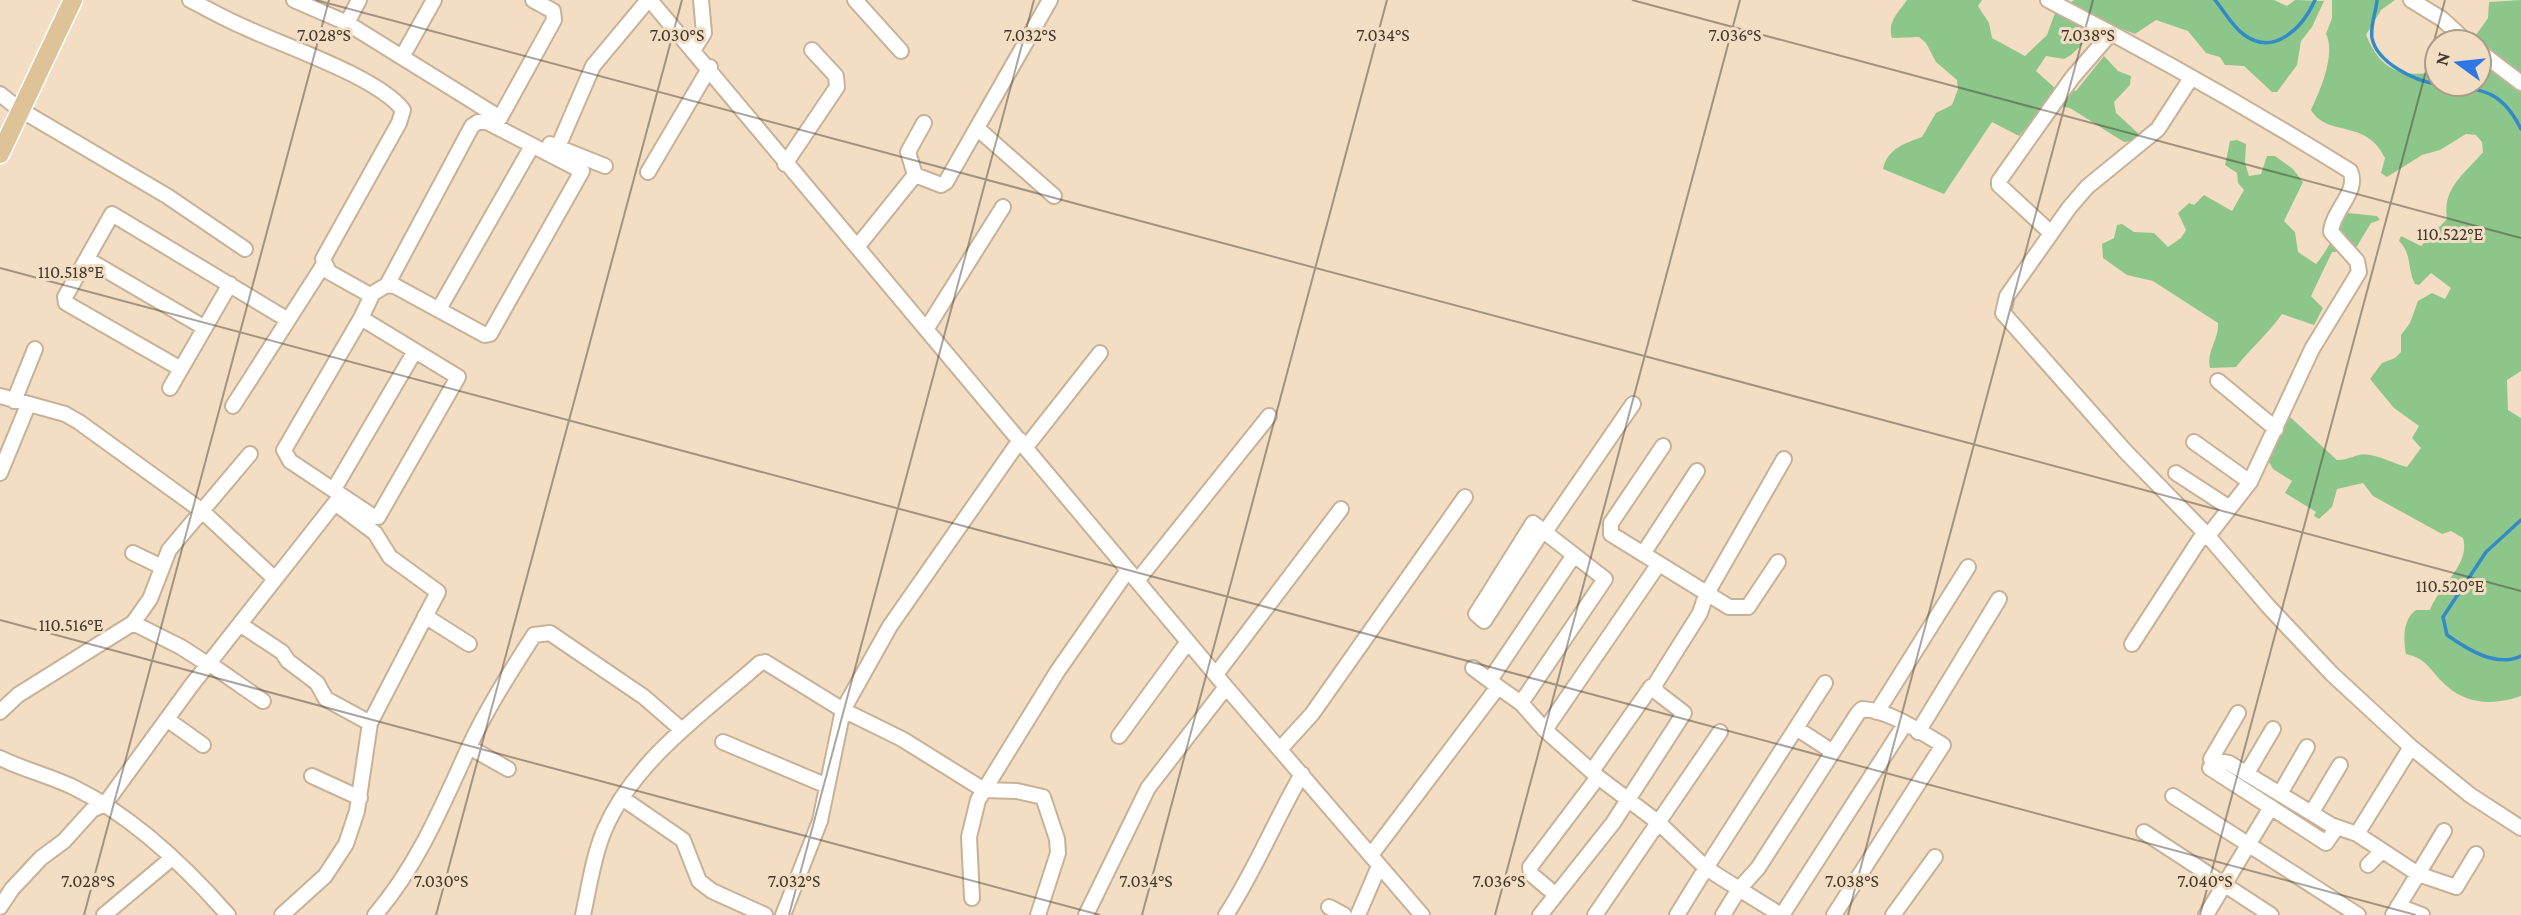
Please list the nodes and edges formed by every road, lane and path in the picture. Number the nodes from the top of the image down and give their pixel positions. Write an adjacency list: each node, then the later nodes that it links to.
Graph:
1 (73, 0): 25 (main road)
2 (190, 0): 42 (street)
3 (294, 0): 13 (street)
4 (359, 0): 13 (street)
5 (434, 0): 19 (street)
6 (533, 0): 26 (street)
7 (649, 0): 16 (street); 30 (street)
8 (701, 0): 16 (street)
9 (855, 0): 18 (street)
10 (1050, 0): 28 (street)
11 (2048, 0): 15 (street)
12 (2411, 0): 14 (street)
13 (347, 23): 19 (street)
14 (2452, 28)
15 (2111, 33): 22 (street); 38 (street)
16 (694, 50): 21 (street)
17 (812, 50): 32 (street)
18 (901, 51)
19 (402, 57): 26 (street)
20 (2493, 62): 23 (street)
21 (710, 67): 32 (street); 34 (street)
22 (2190, 78): 38 (street); 61 (street)
23 (2521, 83)
24 (0, 94): 25 (street)
25 (19, 109): 31 (main road); 40 (street)
26 (500, 118): 30 (street)
27 (925, 123): 35 (street)
28 (978, 129): 35 (street); 36 (street)
29 (532, 146): 44 (street); 46 (street); 46 (street)
30 (558, 147): 33 (street)
31 (0, 154)
32 (785, 164): 39 (street)
33 (605, 166)
34 (649, 172)
35 (915, 175): 39 (street)
36 (1054, 196)
37 (1003, 207): 50 (street)
38 (2051, 233): 77 (street)
39 (858, 247): 50 (street)
40 (244, 249)
41 (87, 259): 43 (street); 49 (street); 54 (street)
42 (324, 264): 45 (street); 48 (street)
43 (230, 284): 48 (street); 49 (street)
44 (387, 285): 45 (street); 46 (street)
45 (372, 295): 47 (street)
46 (439, 309)
47 (361, 318): 52 (street); 71 (street)
48 (288, 320): 59 (street)
49 (205, 328): 54 (street)
50 (927, 328): 63 (street)
51 (35, 349): 57 (street)
52 (415, 351): 71 (street); 71 (street)
53 (1100, 353): 63 (street)
54 (181, 369): 56 (street)
55 (2218, 381): 61 (street)
56 (170, 388)
57 (14, 400): 68 (street); 75 (street)
58 (1633, 404): 76 (street)
59 (233, 406)
60 (1269, 416): 85 (street)
61 (2276, 429): 70 (street)
62 (2194, 442): 70 (street)
63 (1023, 444): 85 (street); 104 (street)
64 (1663, 446): 79 (street)
65 (250, 454): 75 (street)
66 (1784, 459): 87 (street)
67 (1697, 471): 79 (street)
68 (0, 473)
69 (2176, 473): 73 (street)
70 (2250, 482): 73 (street)
71 (334, 489)
72 (1465, 497): 122 (street)
73 (2230, 508): 77 (street)
74 (1341, 509): 97 (street)
75 (202, 511): 83 (street); 86 (street)
76 (1544, 531): 76 (street); 80 (street)
77 (2208, 536): 94 (street); 121 (street)
78 (133, 553): 83 (street)
79 (1643, 554): 82 (street)
80 (1574, 555): 98 (street); 103 (street)
81 (1778, 562): 87 (street)
82 (1658, 565): 87 (street); 114 (street)
83 (162, 567): 90 (street)
84 (1968, 567): 106 (street)
85 (1133, 576): 92 (street); 133 (street)
86 (275, 579): 89 (street); 91 (street)
87 (1706, 595): 100 (street)
88 (1999, 599): 111 (street)
89 (425, 616): 93 (street); 109 (street)
90 (133, 623): 95 (street); 105 (street)
91 (241, 625): 95 (street); 109 (street)
92 (1187, 643): 97 (street); 116 (street)
93 (469, 644)
94 (2132, 644)
95 (209, 665): 102 (street); 108 (street)
96 (1473, 668): 98 (street)
97 (1217, 673): 101 (street)
98 (1494, 683): 103 (street); 153 (street)
99 (1825, 683): 110 (street)
100 (1654, 686): 130 (street); 138 (street)
101 (1226, 687): 122 (street); 174 (street)
102 (263, 701)
103 (1521, 702): 114 (street)
104 (843, 710): 113 (street); 132 (street); 133 (street)
105 (0, 712)
106 (1877, 712): 111 (street); 123 (street)
107 (2238, 713): 128 (street)
108 (168, 720): 118 (street); 139 (street)
109 (370, 723): 136 (street)
110 (1796, 728): 123 (street); 155 (street)
111 (1912, 728): 183 (street); 184 (street)
112 (2273, 729): 128 (street)
113 (682, 730): 119 (street); 137 (street)
114 (1545, 730): 130 (street)
115 (1720, 732): 142 (street)
116 (1119, 736)
117 (723, 742): 132 (street)
118 (203, 745)
119 (469, 747): 127 (street); 169 (street)
120 (2307, 747): 134 (street)
121 (2411, 747): 144 (street); 147 (street)
122 (1281, 748): 129 (street)
123 (1833, 752): 158 (street)
124 (0, 758): 139 (street)
125 (2340, 765): 141 (street)
126 (2210, 768): 140 (street)
127 (508, 769)
128 (2247, 773): 134 (street)
129 (1302, 774): 153 (street); 175 (street)
130 (1595, 774): 138 (street); 159 (street)
131 (313, 776): 136 (street)
132 (825, 785): 172 (street)
133 (984, 790): 160 (street); 173 (street)
134 (2281, 792): 141 (street)
135 (2173, 796): 148 (street)
136 (360, 798): 168 (street)
137 (622, 798): 170 (street); 171 (street)
138 (1626, 800): 142 (street); 159 (street)
139 (105, 804): 152 (street); 161 (street)
140 (2271, 807): 143 (street); 148 (street)
141 (2312, 812): 143 (street)
142 (1658, 823): 155 (street); 180 (street)
143 (2337, 827): 147 (street)
144 (2521, 828)
145 (2445, 831): 156 (street)
146 (2144, 832): 157 (street)
147 (2357, 834): 149 (street)
148 (2250, 845): 157 (street); 188 (street)
149 (2382, 851): 154 (street); 156 (street)
150 (2476, 853): 156 (street)
151 (1935, 857): 185 (street)
152 (172, 858): 166 (street); 167 (street)
153 (1375, 861): 177 (street); 178 (street)
154 (2368, 865)
155 (1706, 868): 158 (street); 181 (street)
156 (2418, 874): 163 (street)
157 (2225, 884): 186 (street); 187 (street)
158 (1739, 889): 182 (street); 183 (street)
159 (1556, 895): 179 (street)
160 (972, 898)
161 (0, 907)
162 (1329, 907): 176 (street)
163 (2396, 911): 189 (street)
164 (0, 912): 165 (street)
165 (5, 915)
166 (104, 915)
167 (228, 915)
168 (282, 915)
169 (375, 915)
170 (583, 915)
171 (765, 915)
172 (783, 915)
173 (1038, 915)
174 (1086, 915)
175 (1226, 915)
176 (1344, 915)
177 (1358, 915)
178 (1422, 915)
179 (1540, 915)
180 (1595, 915)
181 (1677, 915)
182 (1723, 915)
183 (1782, 915)
184 (1834, 915)
185 (1893, 915)
186 (2207, 915)
187 (2271, 915)
188 (2358, 915)
189 (2422, 915)

